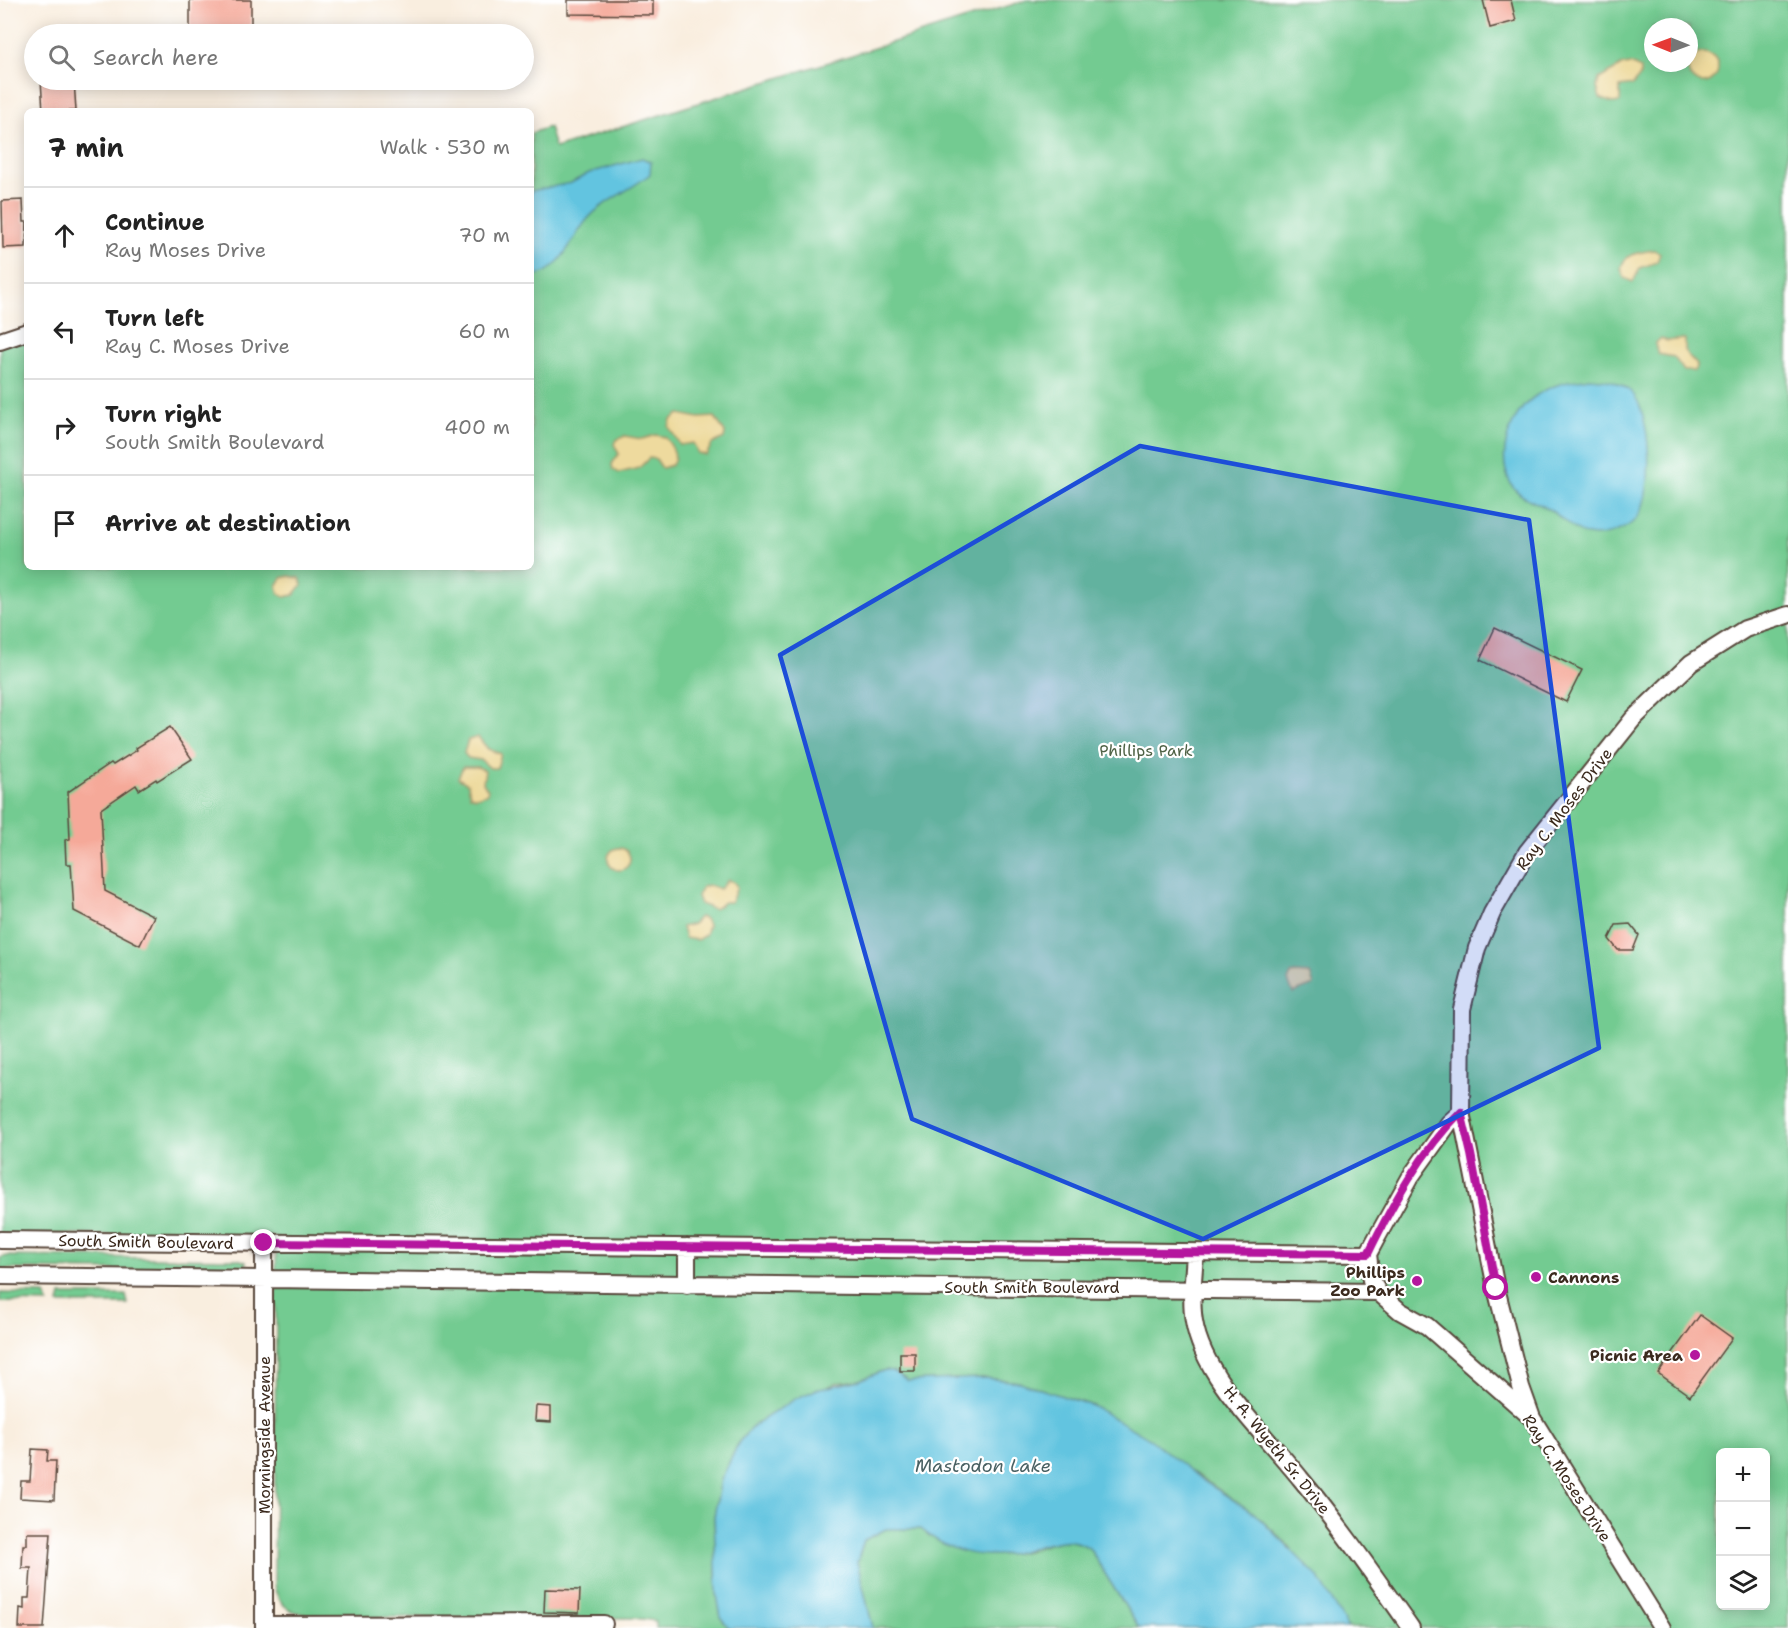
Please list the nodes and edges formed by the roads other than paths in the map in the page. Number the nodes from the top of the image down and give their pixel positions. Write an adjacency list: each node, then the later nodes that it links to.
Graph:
1 (24, 333): 2 (street)
2 (0, 341)
3 (1788, 615): 4 (street, Ray C. Moses Drive)
4 (1461, 1112): 9 (street); 15 (street, Ray C. Moses Drive)
5 (0, 1240): 6 (street, South Smith Boulevard)
6 (264, 1243): 7 (street, South Smith Boulevard); 11 (street, Morningside Avenue)
7 (687, 1247): 8 (street, South Smith Boulevard); 12 (street)
8 (1195, 1252): 9 (street, South Smith Boulevard); 13 (street, H. A. Wyeth Sr. Drive)
9 (1368, 1254): 14 (street)
10 (0, 1275): 11 (street, South Smith Boulevard)
11 (264, 1280): 12 (street, South Smith Boulevard); 17 (street, Morningside Avenue)
12 (687, 1285): 13 (street, South Smith Boulevard)
13 (1194, 1289): 14 (street, South Smith Boulevard); 18 (street, H. A. Wyeth Sr. Drive)
14 (1378, 1292): 15 (street, Ray C. Moses Drive)
15 (1532, 1418): 19 (street, Ray C. Moses Drive)
16 (604, 1624): 17 (street)
17 (264, 1627)
18 (1411, 1628)
19 (1662, 1628)

